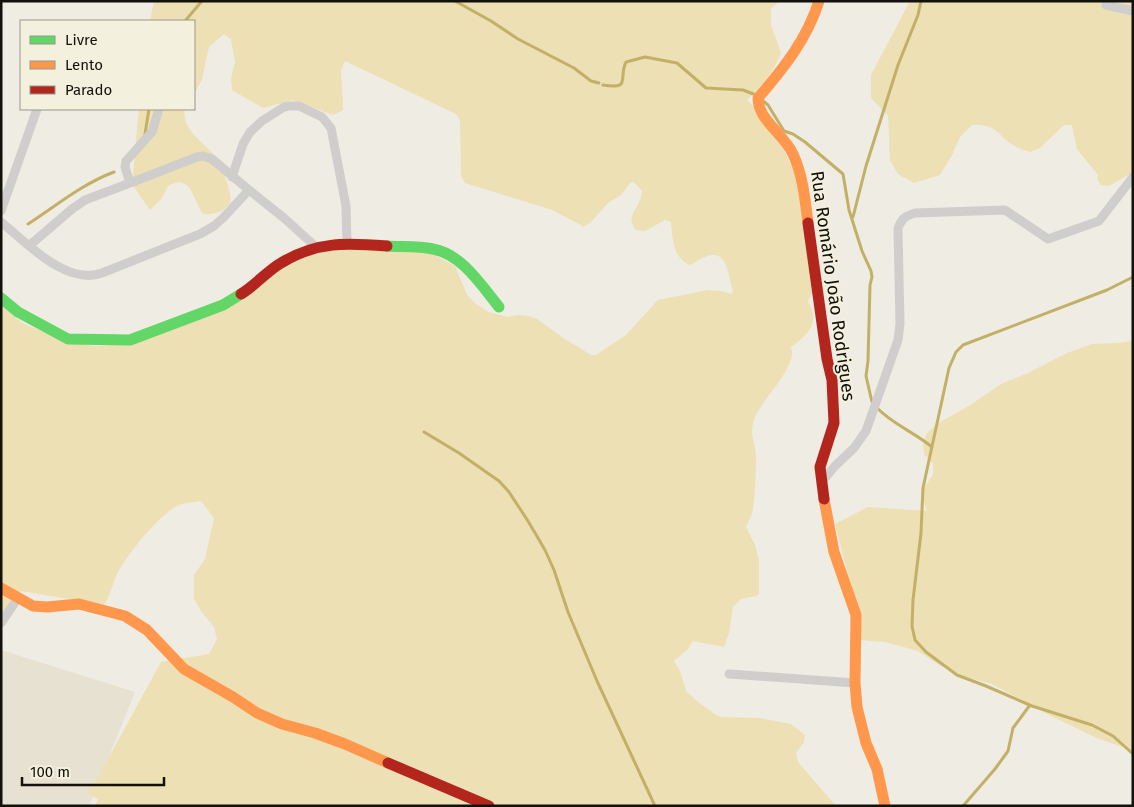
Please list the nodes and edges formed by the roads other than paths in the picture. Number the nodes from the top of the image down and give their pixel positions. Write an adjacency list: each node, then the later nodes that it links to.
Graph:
1 (819, 1): 17 (street, Rua Romário João Rodrigues)
2 (1106, 5): 3 (street)
3 (1133, 11)
4 (37, 110): 10 (street)
5 (159, 110): 8 (street)
6 (232, 177): 8 (street); 9 (street); 12 (street)
7 (1133, 177): 17 (street)
8 (130, 183): 13 (street)
9 (249, 190): 13 (street); 14 (street)
10 (1, 212)
11 (1, 222): 13 (street)
12 (347, 243): 14 (street); 16 (street)
13 (30, 245)
14 (316, 247): 15 (street)
15 (1, 298)
16 (499, 307)
17 (821, 484): 22 (street, Rua Romário João Rodrigues)
18 (1, 588): 19 (street)
19 (18, 598): 20 (street); 23 (street)
20 (1, 623)
21 (729, 674): 22 (street)
22 (855, 683): 24 (street, Rua Romário João Rodrigues)
23 (489, 806)
24 (886, 806)

